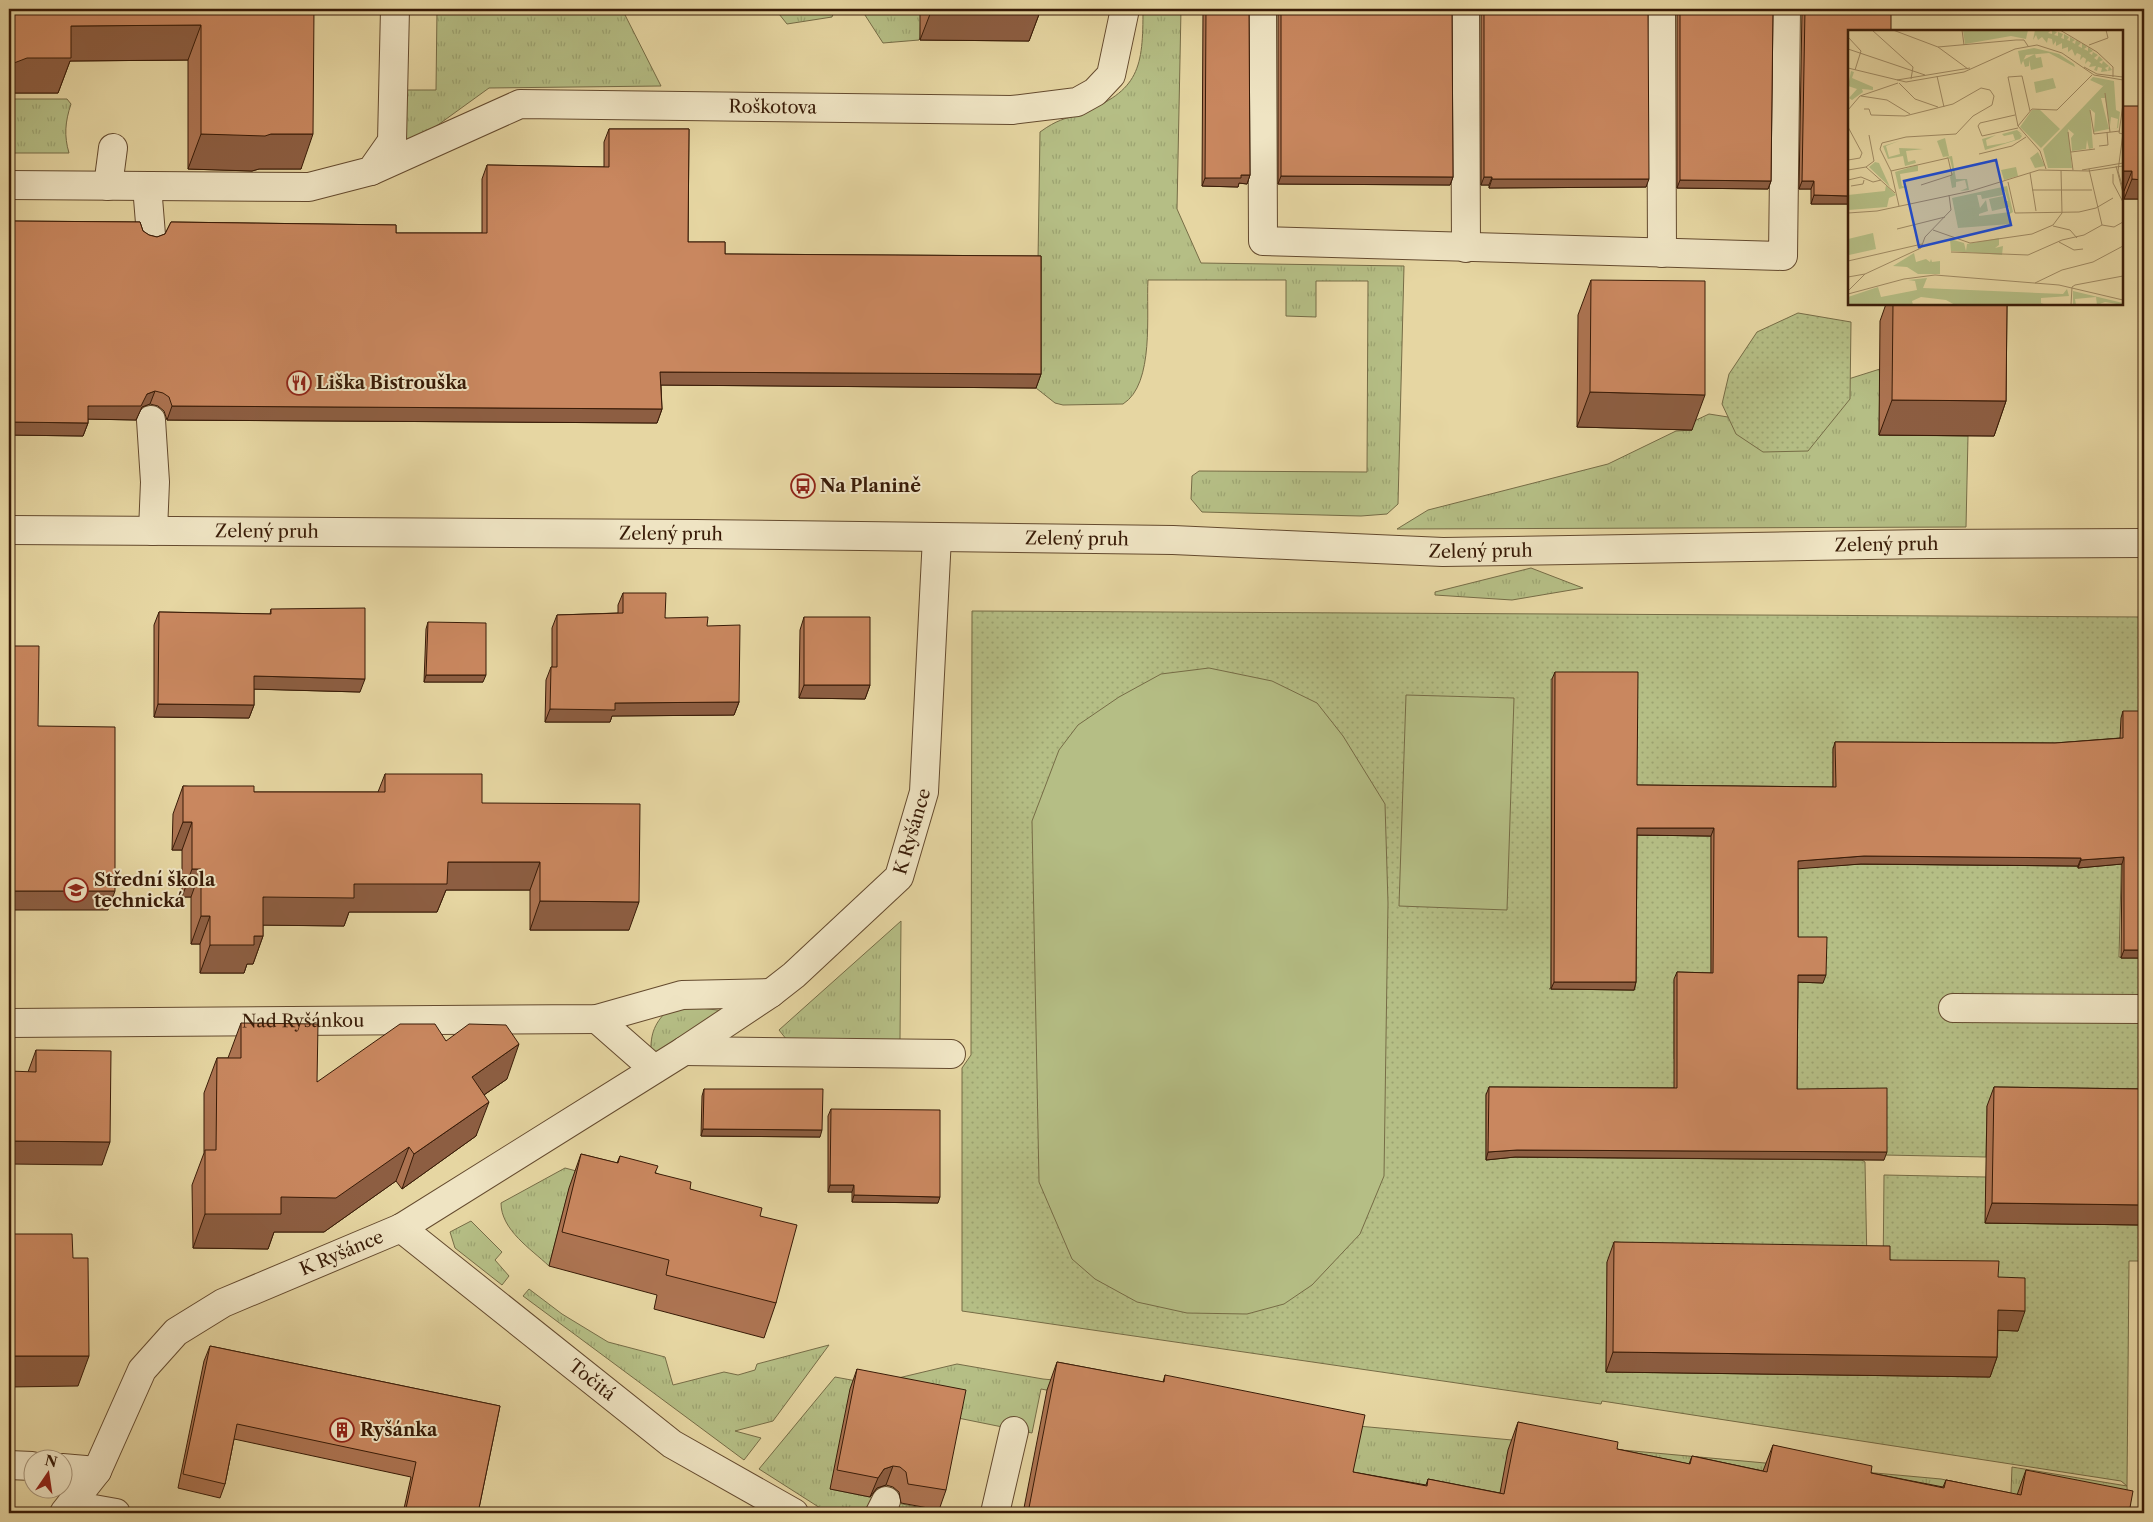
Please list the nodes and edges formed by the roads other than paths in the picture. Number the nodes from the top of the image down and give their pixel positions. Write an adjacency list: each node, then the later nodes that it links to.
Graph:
1 (395, 9): 8 (street)
2 (1125, 9): 8 (street, Roškotova)
3 (1262, 9): 13 (street)
4 (1465, 9): 13 (street)
5 (1661, 9): 14 (street)
6 (1786, 9): 14 (street)
7 (113, 148): 10 (street)
8 (371, 171): 11 (street, Roškotova)
9 (9, 185): 10 (street, Roškotova)
10 (108, 186): 11 (street, Roškotova)
11 (147, 186): 12 (street)
12 (151, 236)
13 (1466, 248): 14 (street)
14 (1662, 252)
15 (151, 420): 17 (street)
16 (9, 530): 17 (street, Zelený pruh)
17 (154, 531): 18 (street, Zelený pruh)
18 (938, 537): 19 (street, Zelený pruh); 20 (street, K Ryšánce)
19 (2144, 543)
20 (771, 993): 23 (street, Nad Ryšánkou); 25 (street, K Ryšánce)
21 (1953, 1008): 22 (street)
22 (2144, 1009)
23 (597, 1019): 24 (street, Nad Ryšánkou); 27 (street)
24 (9, 1023)
25 (684, 1050): 26 (street); 27 (street, K Ryšánce)
26 (951, 1054)
27 (654, 1069): 28 (street, K Ryšánce)
28 (401, 1228): 33 (street, K Ryšánce); 36 (street, Točitá)
29 (1014, 1431): 37 (street)
30 (9, 1465): 31 (street)
31 (22, 1466)
32 (72, 1469): 33 (street)
33 (98, 1470): 34 (street, K Ryšánce)
34 (68, 1509): 35 (street)
35 (116, 1513)
36 (794, 1513)
37 (995, 1513)

